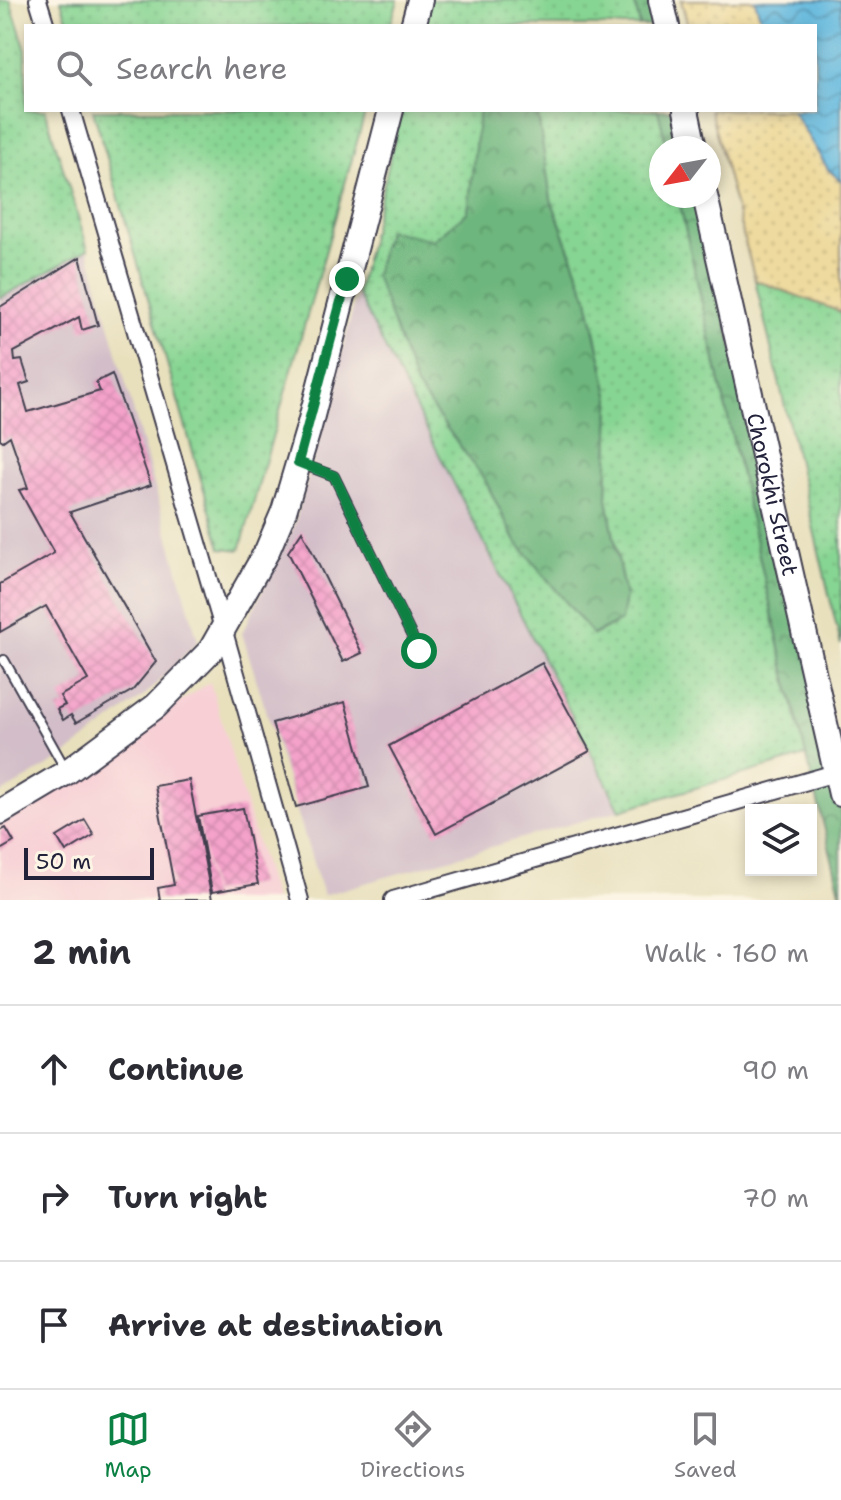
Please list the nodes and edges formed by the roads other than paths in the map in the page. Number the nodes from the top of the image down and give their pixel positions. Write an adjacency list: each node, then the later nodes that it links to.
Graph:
1 (38, 0): 4 (street)
2 (420, 0): 5 (street)
3 (661, 0): 6 (street)
4 (45, 24)
5 (414, 24)
6 (667, 24)
7 (72, 112): 13 (street)
8 (390, 112): 12 (street)
9 (686, 112): 10 (street)
10 (691, 136)
11 (708, 208): 17 (street, Chorokhi Street)
12 (298, 462): 13 (street); 14 (lane)
13 (223, 628): 16 (street); 19 (street)
14 (419, 651)
15 (4, 660): 16 (lane)
16 (67, 772): 18 (street)
17 (838, 784): 20 (street)
18 (0, 812)
19 (300, 900)
20 (393, 900)

